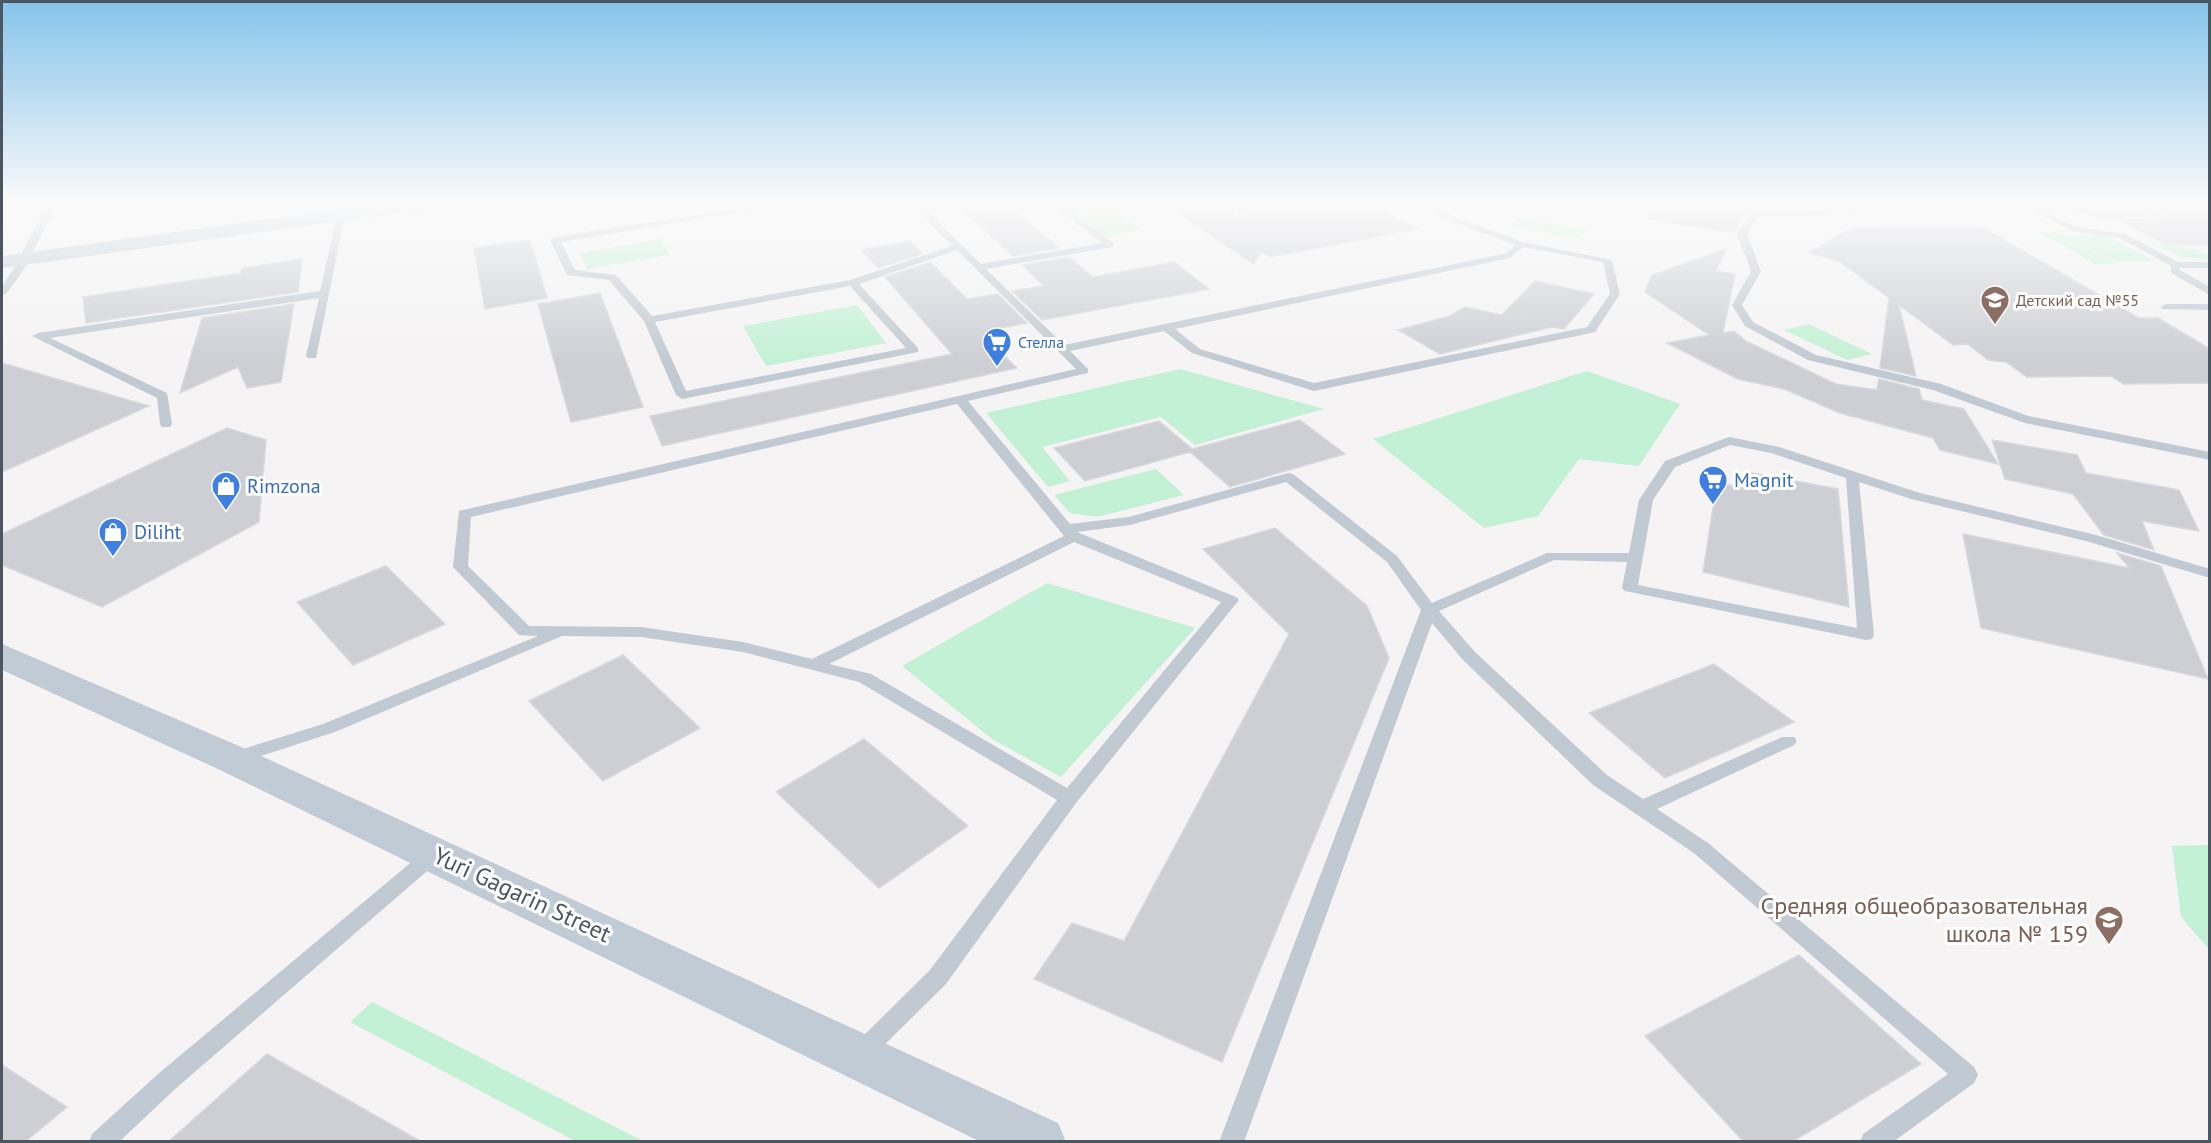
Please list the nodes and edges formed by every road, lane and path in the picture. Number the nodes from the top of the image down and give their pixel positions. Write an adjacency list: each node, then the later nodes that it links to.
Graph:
1 (26, 255): 12 (lane)
2 (50, 255): 12 (main road)
3 (332, 255): 20 (lane)
4 (562, 255): 23 (lane)
5 (931, 255): 17 (lane)
6 (966, 255): 16 (lane)
7 (1048, 255): 16 (lane)
8 (1508, 255): 24 (lane)
9 (1582, 255): 24 (lane)
10 (1750, 255): 29 (lane)
11 (2158, 255): 14 (lane)
12 (24, 259): 13 (main road); 18 (lane)
13 (2, 262)
14 (2176, 265): 15 (lane); 19 (lane)
15 (2210, 265)
16 (978, 267): 25 (lane)
17 (852, 283): 23 (lane); 23 (lane)
18 (2, 292)
19 (2210, 292)
20 (323, 294): 26 (lane); 28 (lane)
21 (2166, 307): 22 (lane)
22 (2210, 307)
23 (649, 320)
24 (1167, 328): 25 (lane)
25 (1062, 349): 27 (lane)
26 (312, 356)
27 (959, 398): 31 (lane); 35 (lane)
28 (166, 424)
29 (2210, 456)
30 (1852, 475): 32 (lane); 32 (lane); 33 (lane)
31 (1070, 533): 34 (lane); 37 (lane); 40 (lane)
32 (1635, 558): 34 (lane)
33 (2210, 573)
34 (1429, 610): 41 (lane); 46 (lane)
35 (564, 631): 37 (lane); 39 (lane)
36 (2, 656): 39 (main road, Yuri Gagarin Street)
37 (813, 665): 40 (lane)
38 (1788, 741): 41 (lane)
39 (232, 759): 42 (main road, Yuri Gagarin Street)
40 (1069, 798): 43 (lane)
41 (1641, 808): 47 (lane)
42 (434, 854): 43 (main road, Yuri Gagarin Street); 44 (lane)
43 (860, 1055): 45 (main road, Yuri Gagarin Street)
44 (102, 1142)
45 (1039, 1142)
46 (1231, 1142)
47 (1872, 1142)

